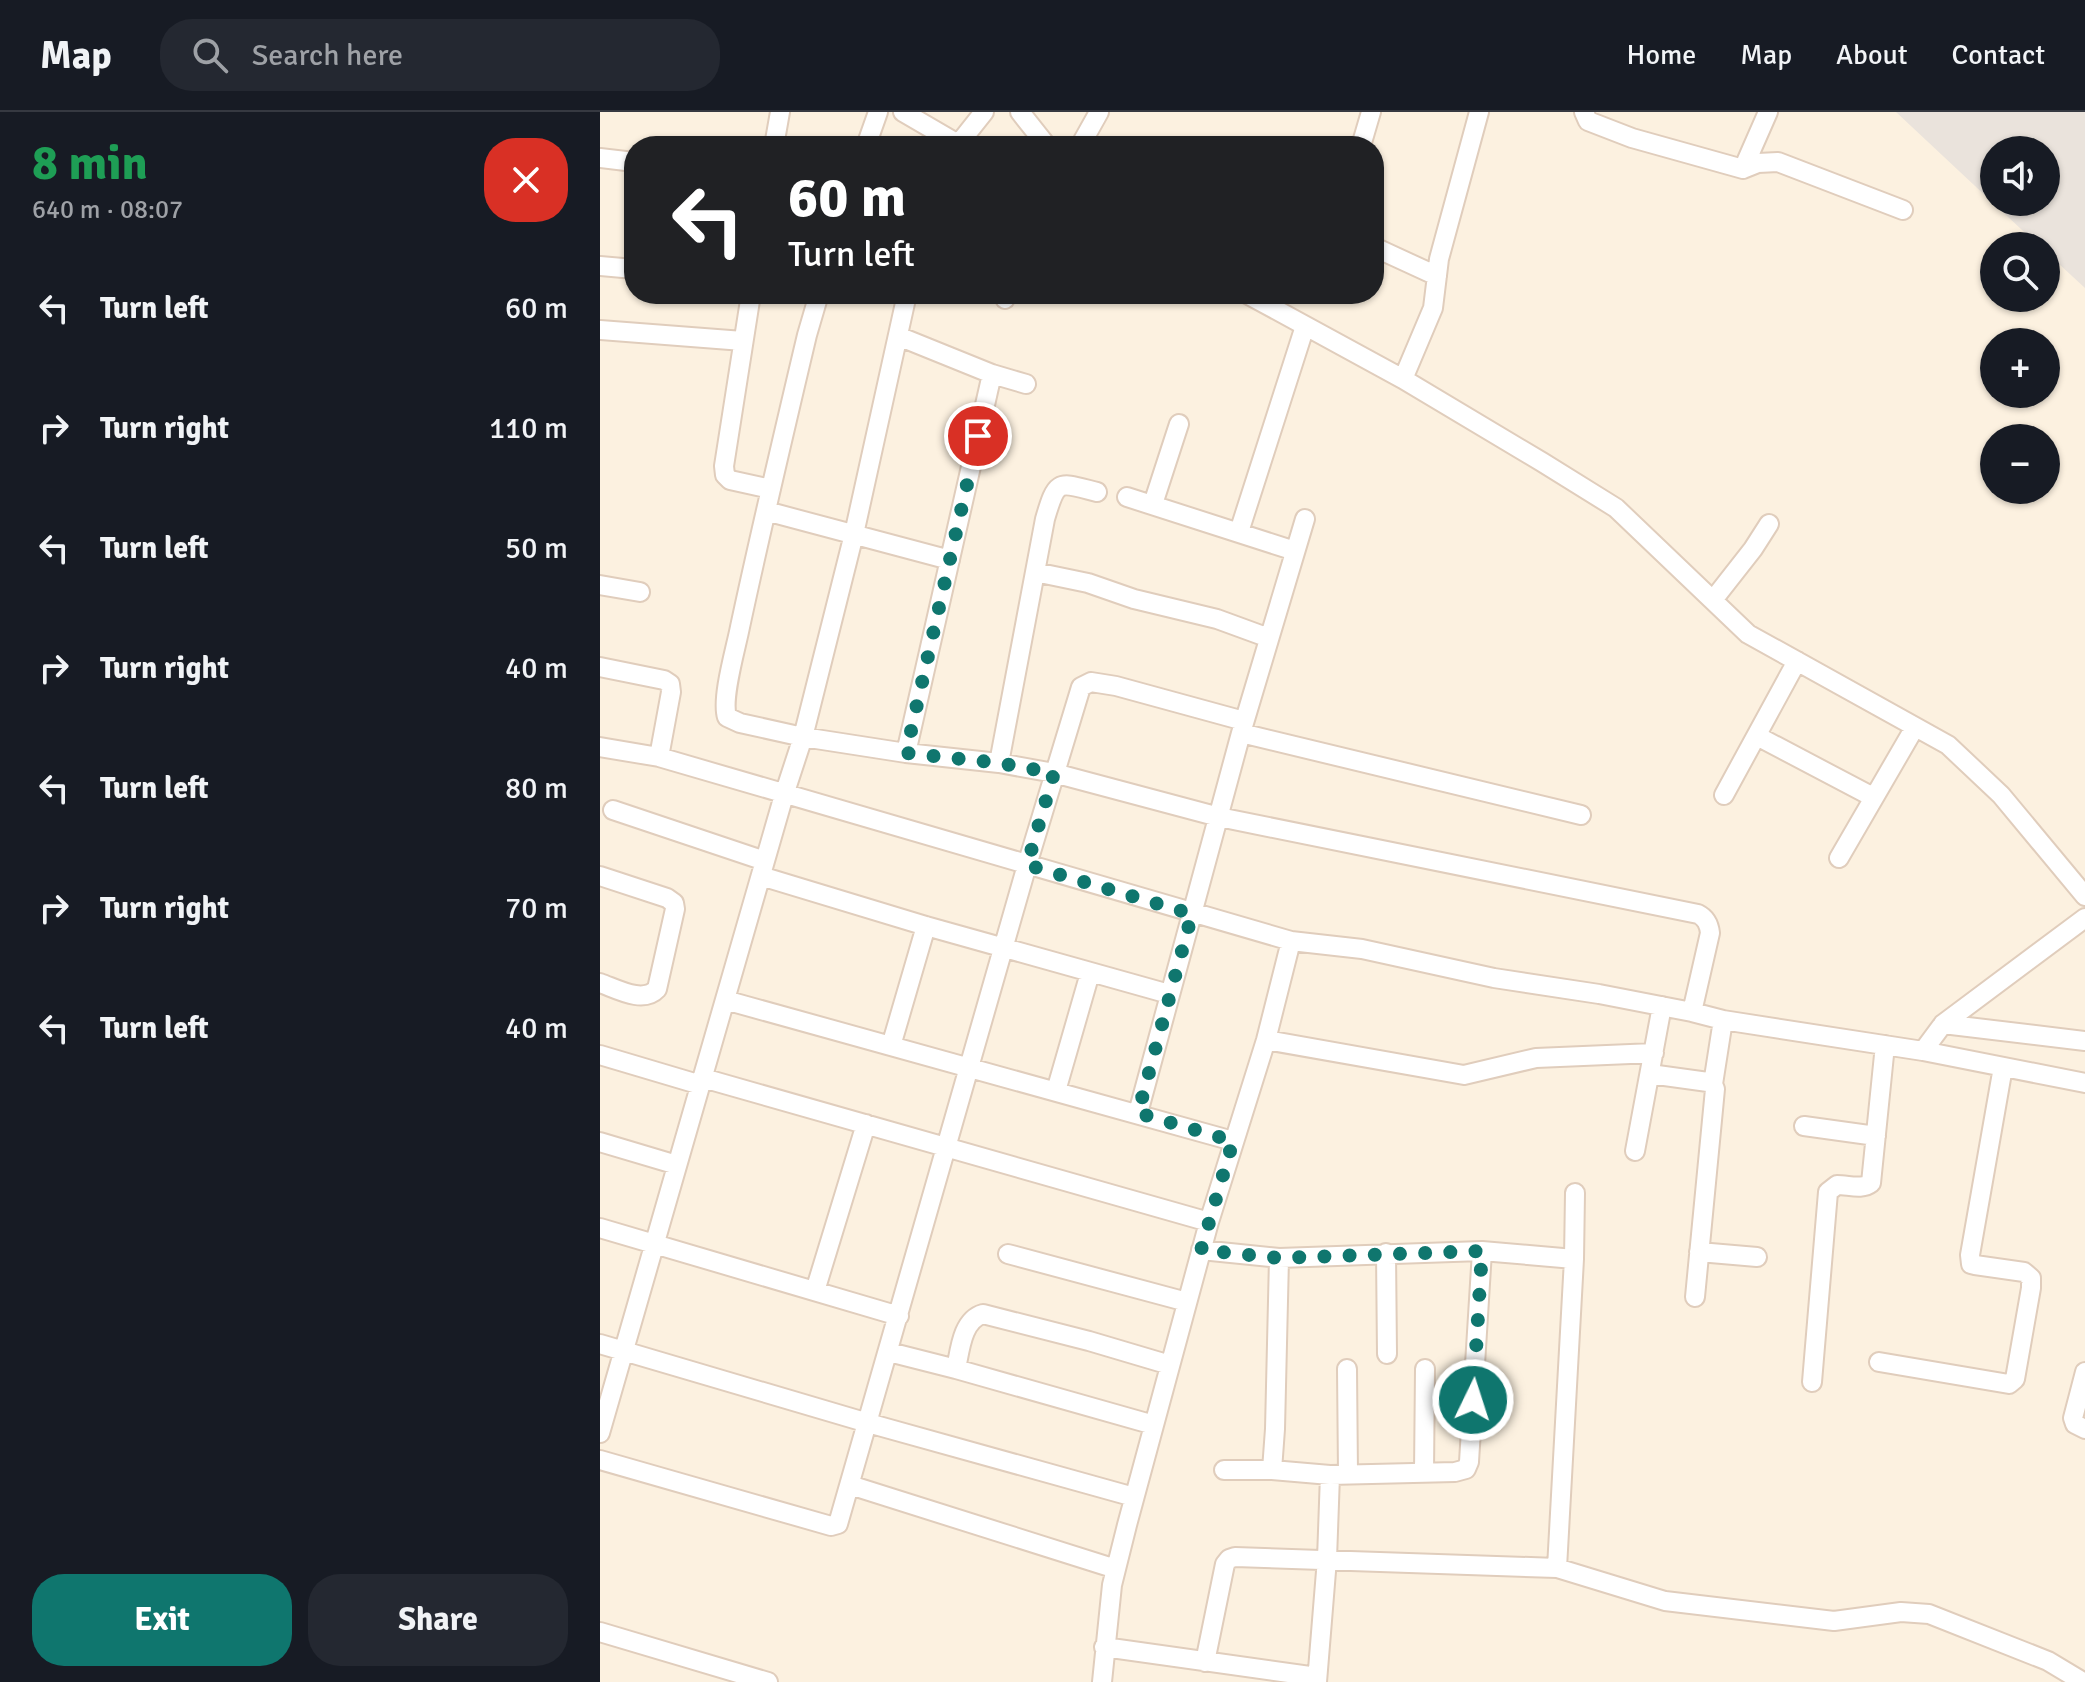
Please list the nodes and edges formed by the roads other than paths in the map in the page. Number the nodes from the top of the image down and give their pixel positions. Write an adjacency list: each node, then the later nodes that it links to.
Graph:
1 (780, 112): 11 (street)
2 (878, 112): 12 (street)
3 (903, 112): 13 (street)
4 (984, 112): 14 (street)
5 (1020, 112): 15 (street)
6 (1099, 112): 16 (street)
7 (1371, 112): 17 (street)
8 (1479, 112): 25 (street)
9 (1584, 112): 20 (street)
10 (1768, 112): 20 (street)
11 (776, 136)
12 (870, 136)
13 (943, 136)
14 (965, 136)
15 (1039, 136)
16 (1086, 136)
17 (1364, 136)
18 (600, 158): 19 (street)
19 (624, 161)
20 (1743, 169): 21 (street)
21 (1903, 210)
22 (1384, 252): 25 (street)
23 (600, 266): 24 (street)
24 (624, 268)
25 (1437, 276): 35 (street)
26 (749, 304): 33 (street)
27 (816, 304): 38 (street)
28 (905, 304): 32 (street)
29 (1265, 304): 30 (street)
30 (1305, 326): 35 (street); 45 (street)
31 (600, 330): 33 (street)
32 (898, 336): 34 (street); 46 (street)
33 (743, 341): 38 (street)
34 (992, 374): 36 (street); 48 (street)
35 (1403, 379): 52 (street)
36 (1026, 384)
37 (1179, 424): 41 (street)
38 (771, 489): 42 (street)
39 (1097, 492): 49 (street)
40 (1127, 497): 41 (street)
41 (1153, 504): 45 (street)
42 (766, 511): 46 (street); 59 (street)
43 (1305, 519): 47 (street)
44 (1769, 524): 52 (street)
45 (1239, 532): 47 (street)
46 (854, 534): 48 (street); 59 (street)
47 (1295, 551): 53 (street)
48 (950, 560): 61 (street)
49 (1035, 572): 53 (street); 63 (street)
50 (600, 585): 51 (street)
51 (640, 592)
52 (1713, 600): 54 (street)
53 (1269, 638): 56 (street)
54 (1797, 661): 57 (street); 58 (street)
55 (600, 667): 62 (street)
56 (1243, 727): 64 (street); 69 (street); 70 (street)
57 (1915, 727): 67 (street); 75 (street)
58 (1757, 736): 66 (street); 67 (street)
59 (803, 737): 61 (street); 65 (street)
60 (600, 747): 62 (street)
61 (906, 753): 63 (street)
62 (659, 757): 65 (street)
63 (999, 763): 64 (street)
64 (1054, 773): 70 (street); 72 (street)
65 (784, 795): 72 (street); 73 (street)
66 (1724, 795)
67 (1873, 797): 71 (street)
68 (613, 810): 73 (street)
69 (1581, 815)
70 (1219, 817): 76 (street); 86 (street)
71 (1839, 858)
72 (1027, 865): 76 (street); 80 (street)
73 (763, 868): 78 (street); 84 (street)
74 (600, 876): 82 (street)
75 (2085, 896)
76 (1192, 914): 79 (street); 83 (street)
77 (2085, 918): 88 (street)
78 (926, 926): 80 (street); 92 (street)
79 (1291, 941): 85 (street); 89 (street)
80 (1003, 947): 81 (street); 96 (street)
81 (1090, 973): 83 (street); 102 (street)
82 (600, 983)
83 (1169, 994): 103 (street)
84 (725, 1000): 92 (street); 99 (street)
85 (1662, 1006): 86 (street); 94 (street)
86 (1692, 1012): 87 (street)
87 (1723, 1020): 91 (street); 101 (street)
88 (1943, 1024): 90 (street); 93 (street)
89 (1266, 1040): 94 (street); 107 (street)
90 (2085, 1041)
91 (1885, 1045): 93 (street); 106 (street)
92 (891, 1046): 96 (street)
93 (1923, 1051): 97 (street)
94 (1654, 1053): 98 (street)
95 (600, 1055): 99 (street)
96 (969, 1067): 102 (street); 109 (street)
97 (2003, 1067): 100 (street); 132 (street)
98 (1650, 1074): 101 (street); 110 (street)
99 (702, 1082): 104 (street); 111 (street)
100 (2085, 1083)
101 (1713, 1084): 118 (street)
102 (1056, 1091): 103 (street)
103 (1138, 1113): 107 (street)
104 (866, 1124): 109 (street); 124 (street)
105 (1804, 1126): 106 (street)
106 (1876, 1136): 138 (street)
107 (1233, 1141): 113 (street)
108 (600, 1142): 111 (street)
109 (947, 1147): 113 (street); 127 (street)
110 (1635, 1151)
111 (677, 1165): 115 (street)
112 (1575, 1193): 123 (street)
113 (1209, 1222): 116 (street)
114 (600, 1228): 115 (street)
115 (655, 1244): 124 (street); 129 (street)
116 (1201, 1250): 122 (street); 126 (street)
117 (1482, 1251): 119 (street); 123 (street); 146 (street)
118 (1699, 1252): 121 (street); 125 (street)
119 (1386, 1253): 122 (street); 131 (street)
120 (1008, 1254): 126 (street)
121 (1757, 1257)
122 (1279, 1258): 145 (street)
123 (1574, 1259): 151 (street)
124 (815, 1291): 127 (street)
125 (1695, 1297)
126 (1187, 1302): 133 (street)
127 (899, 1316): 130 (street)
128 (600, 1344): 129 (street)
129 (624, 1351): 139 (street); 142 (street)
130 (889, 1352): 134 (street); 139 (street)
131 (1387, 1354)
132 (1879, 1362)
133 (1170, 1365): 134 (street); 140 (street)
134 (956, 1369): 140 (street)
135 (1347, 1369): 147 (street)
136 (1425, 1369): 146 (street)
137 (2085, 1372): 141 (street)
138 (1812, 1382)
139 (868, 1423): 148 (street); 149 (street)
140 (1154, 1425): 149 (street)
141 (2085, 1429)
142 (600, 1433)
143 (600, 1460): 148 (street)
144 (1224, 1470): 145 (street)
145 (1272, 1470): 147 (street)
146 (1424, 1472): 147 (street)
147 (1339, 1474): 150 (street)
148 (850, 1485): 152 (street)
149 (1134, 1497): 152 (street)
150 (1327, 1559): 151 (street); 155 (street); 157 (street)
151 (1557, 1568): 160 (street)
152 (1116, 1569): 154 (street)
153 (600, 1632): 156 (street)
154 (1104, 1647): 155 (street); 159 (street)
155 (1205, 1662): 157 (street)
156 (711, 1674): 158 (street)
157 (1317, 1679)
158 (768, 1682)
159 (1102, 1682)
160 (2083, 1682)

